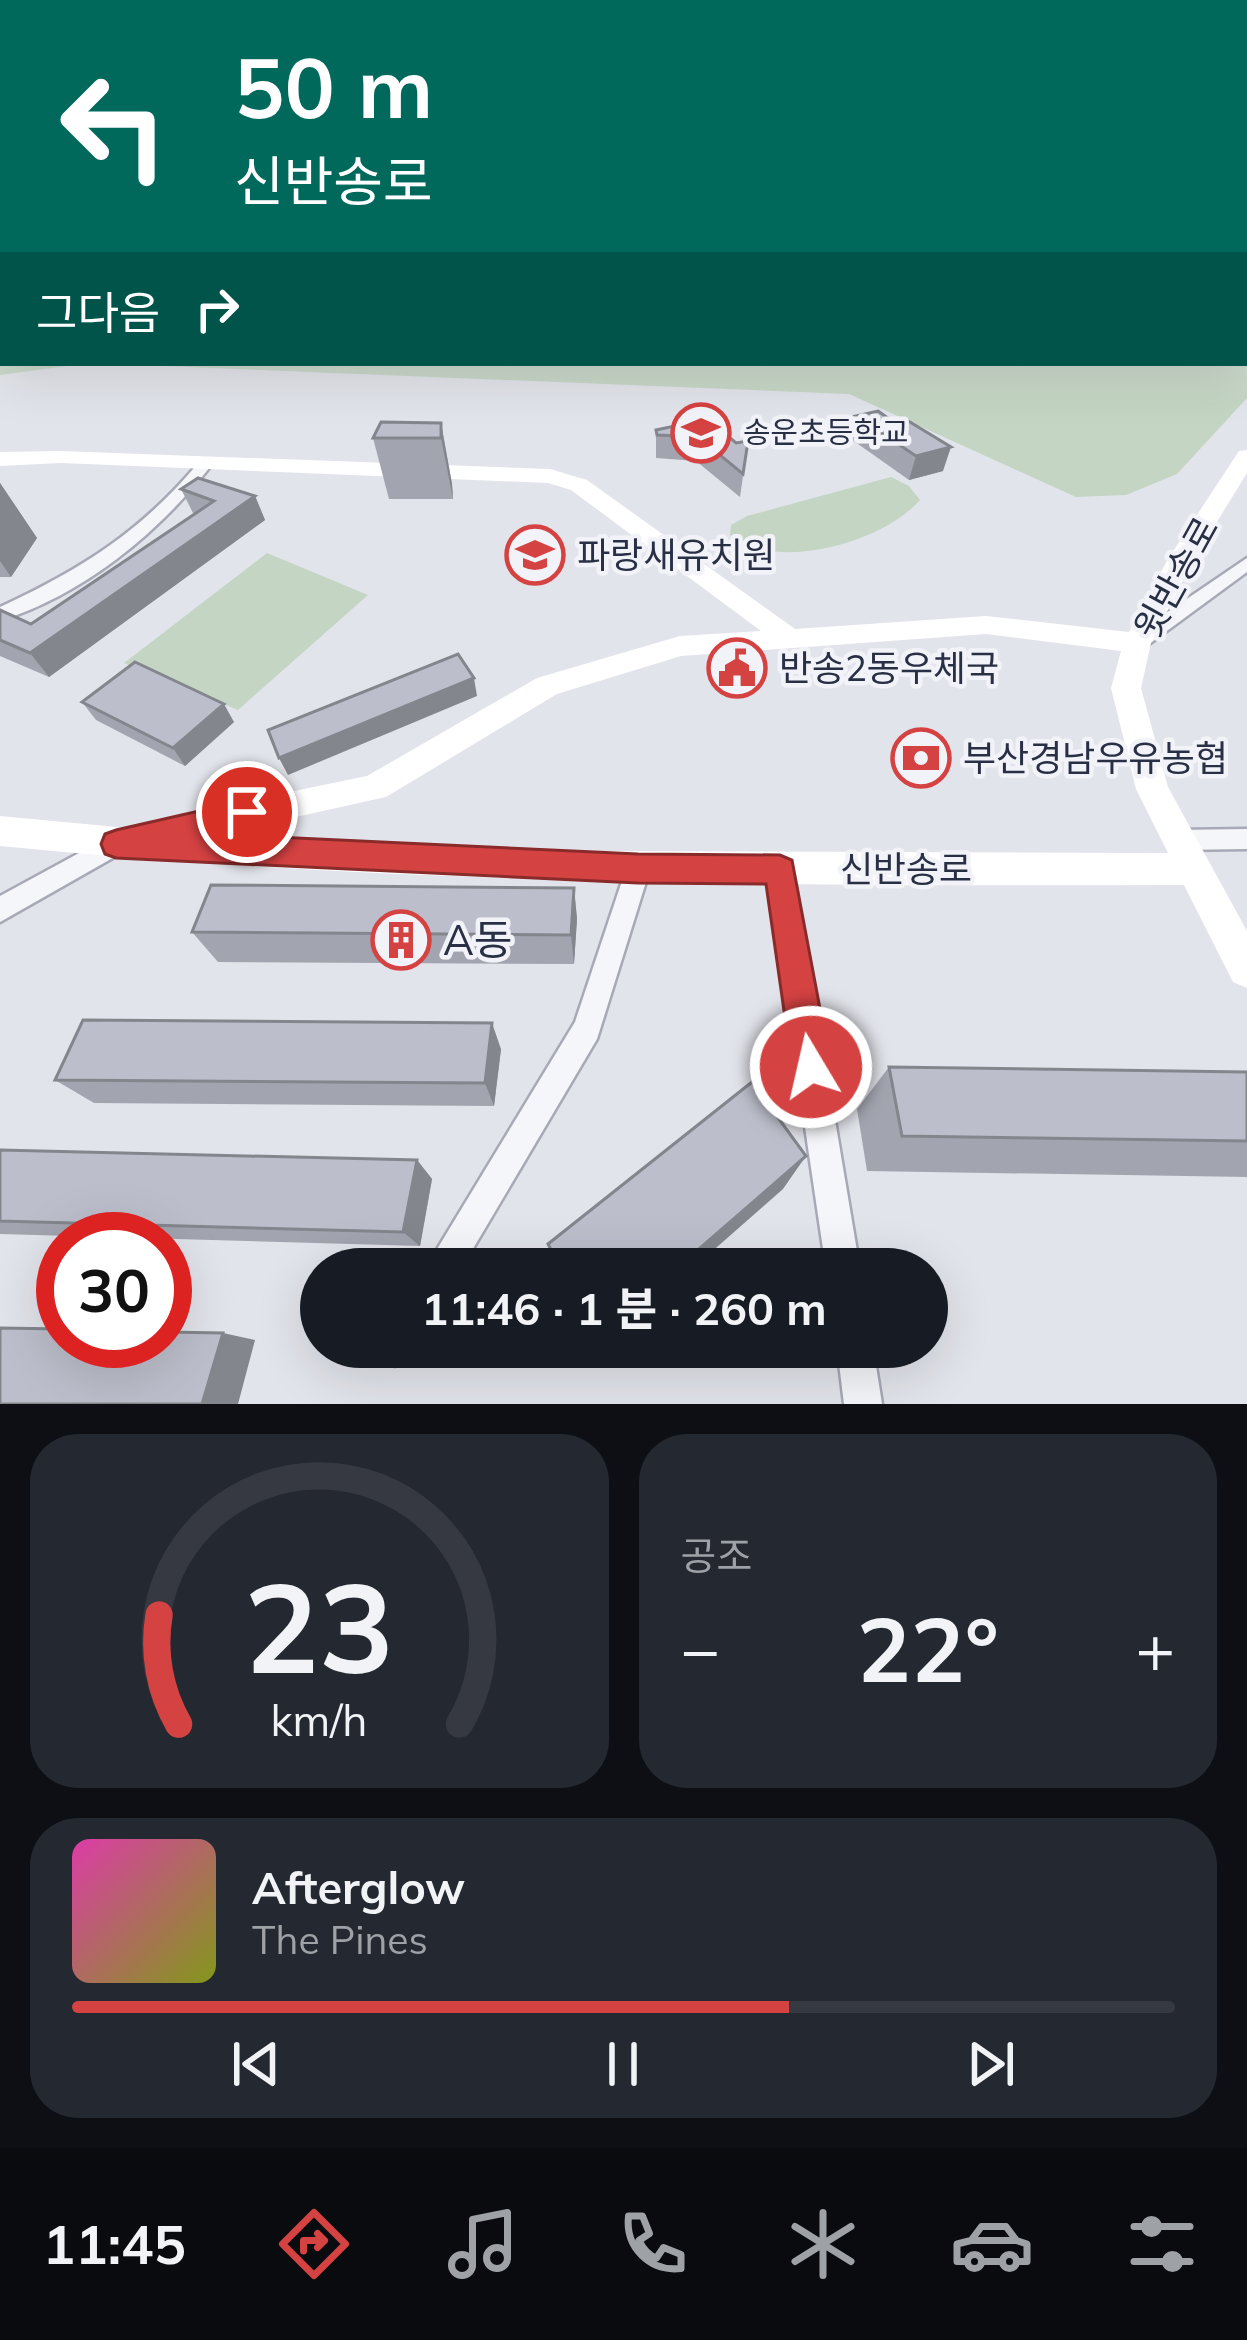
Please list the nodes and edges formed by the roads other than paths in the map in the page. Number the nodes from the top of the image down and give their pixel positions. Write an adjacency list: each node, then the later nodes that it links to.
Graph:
1 (0, 459): 2 (main road)
2 (205, 464): 5 (street); 6 (main road)
3 (1245, 466): 7 (main road, 윗반송로)
4 (1247, 564): 7 (street)
5 (0, 615)
6 (792, 640): 7 (main road, 신반송로); 10 (main road, 신반송로)
7 (1137, 643): 11 (main road, 윗반송로)
8 (0, 831): 10 (main road, 신반송로)
9 (1247, 839): 11 (street)
10 (116, 844): 12 (main road, 신반송로); 14 (street)
11 (1185, 854): 13 (main road, 신반송로); 15 (main road, 윗반송로)
12 (638, 868): 13 (main road, 신반송로); 16 (street)
13 (780, 870): 17 (street)
14 (0, 910)
15 (1247, 969)
16 (455, 1248)
17 (839, 1248)
18 (858, 1368): 19 (street)
19 (863, 1404)

